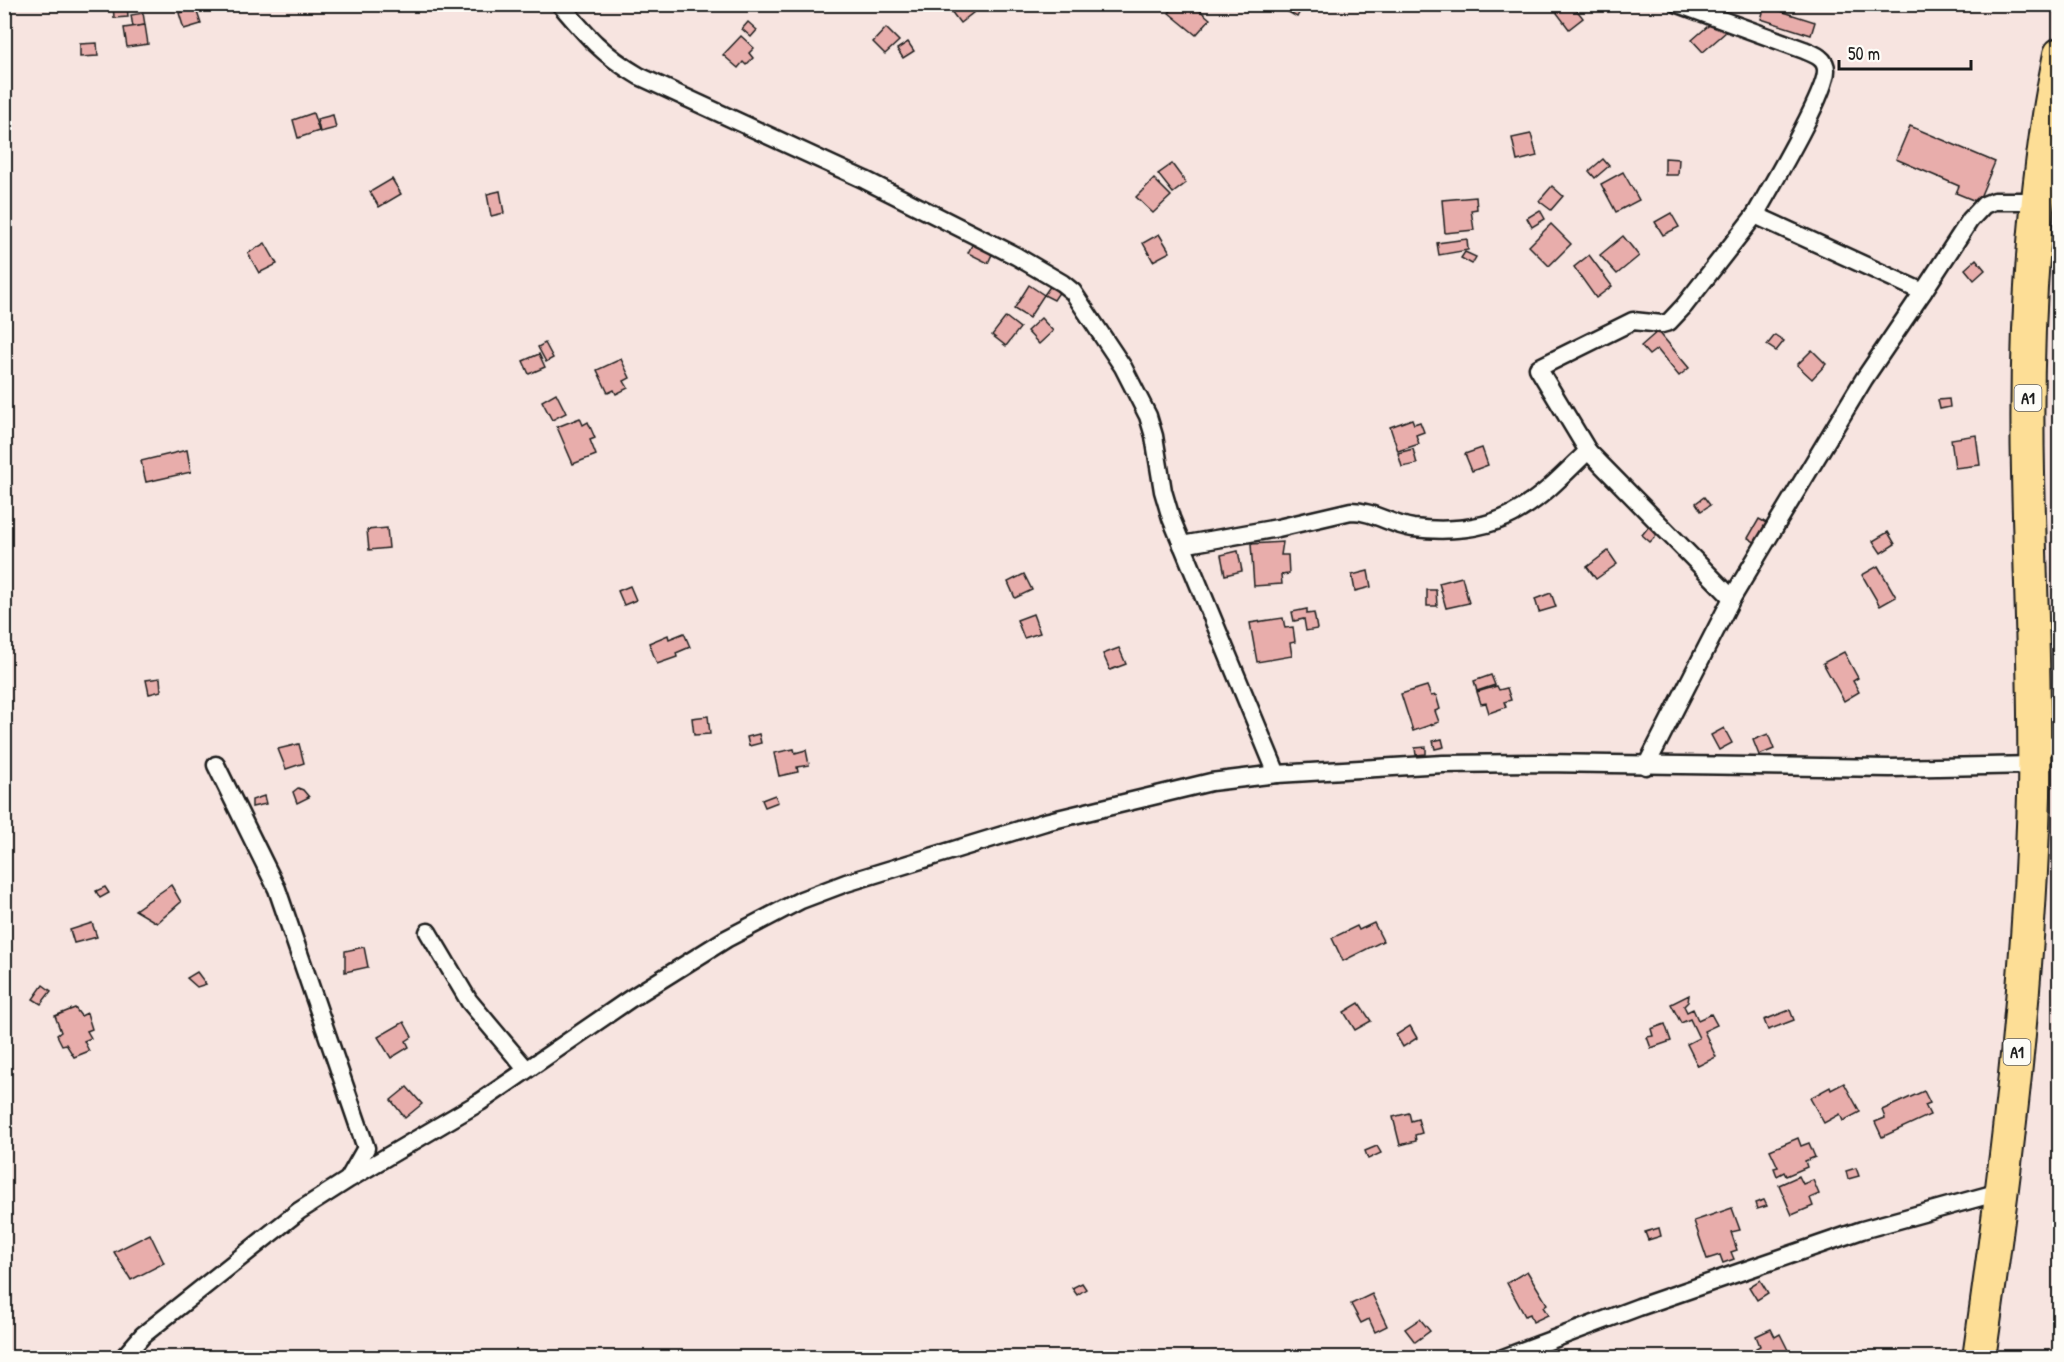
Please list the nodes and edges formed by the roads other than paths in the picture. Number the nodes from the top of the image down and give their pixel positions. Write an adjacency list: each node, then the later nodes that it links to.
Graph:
1 (560, 4): 8 (street)
2 (1678, 4): 5 (street)
3 (2060, 54): 4 (highway, A1)
4 (2037, 201): 6 (street); 10 (highway, A1)
5 (1755, 215): 6 (street); 7 (street)
6 (1923, 292): 9 (street)
7 (1588, 451): 8 (street); 9 (street)
8 (1182, 545): 13 (street)
9 (1731, 598): 12 (street)
10 (2042, 752): 12 (street); 17 (highway, A1)
11 (216, 765): 16 (street)
12 (1646, 766): 13 (street)
13 (1276, 774): 15 (street)
14 (428, 932): 15 (street)
15 (526, 1069): 16 (street)
16 (349, 1179): 18 (street)
17 (2003, 1191): 19 (street); 20 (highway, A1)
18 (123, 1358)
19 (1503, 1358)
20 (1978, 1358)

